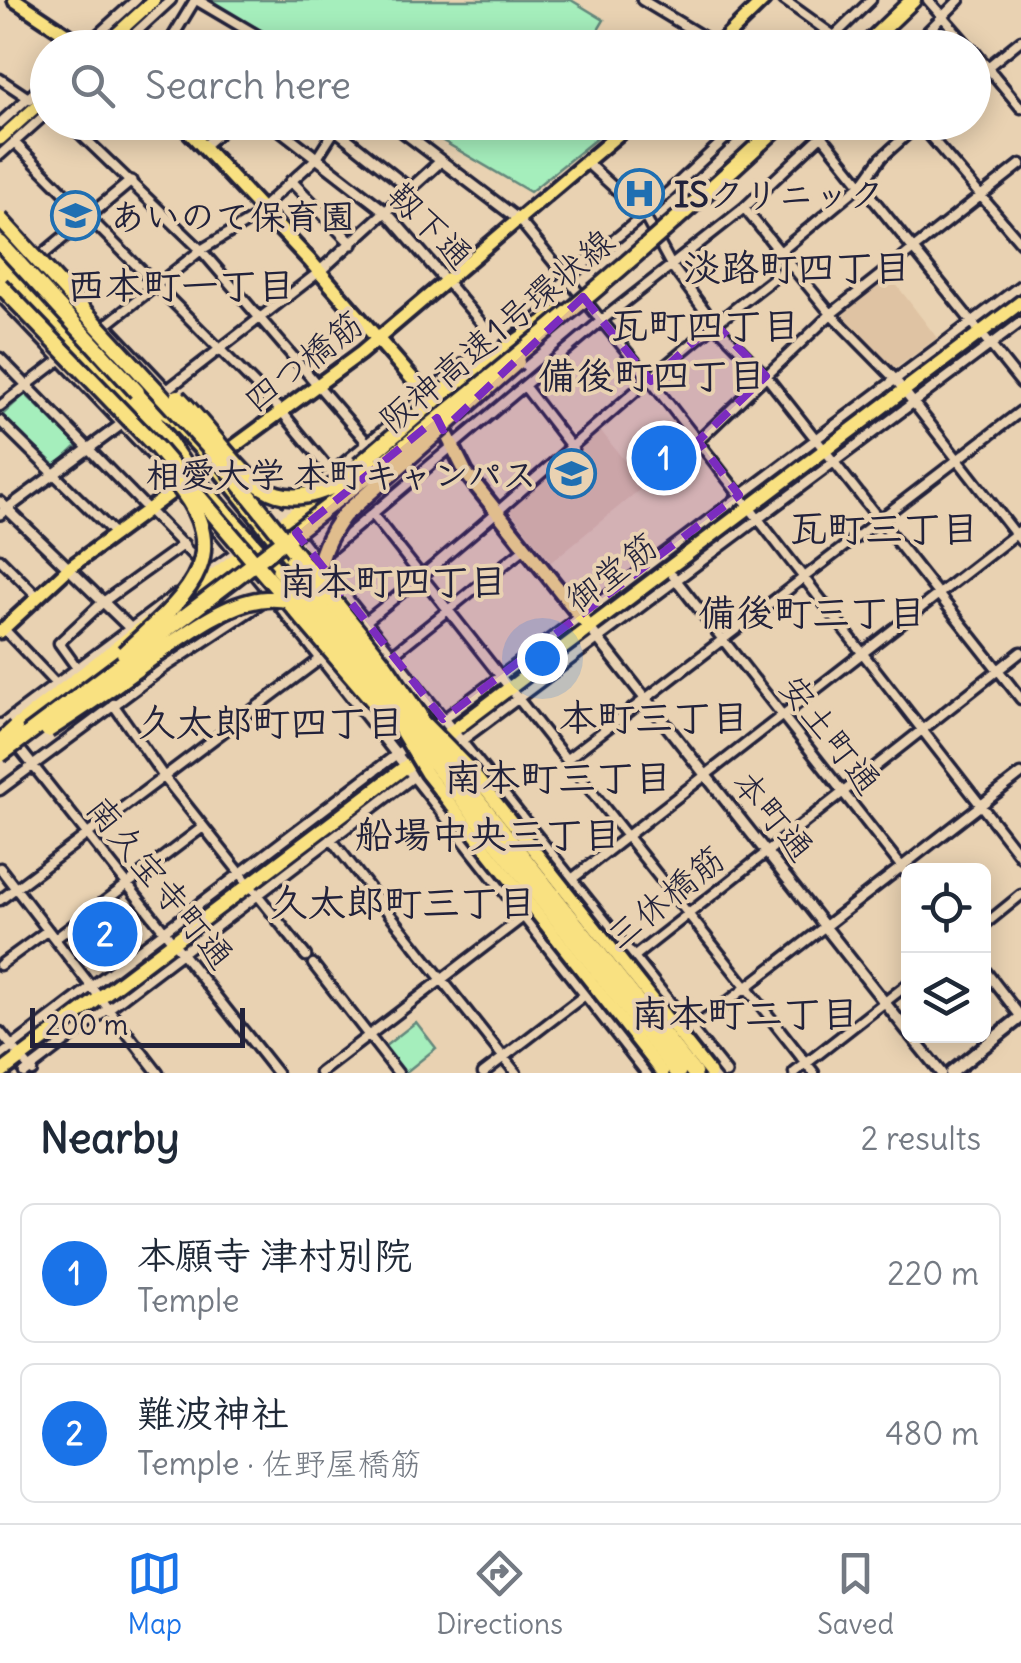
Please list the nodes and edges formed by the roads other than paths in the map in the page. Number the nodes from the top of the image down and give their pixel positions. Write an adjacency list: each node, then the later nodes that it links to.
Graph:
1 (15, 0): 16 (highway)
2 (154, 0): 18 (main road)
3 (171, 0): 19 (street)
4 (196, 0): 20 (street); 21 (street)
5 (642, 0): 22 (street)
6 (764, 0): 23 (main road)
7 (784, 0): 24 (street)
8 (871, 0): 25 (street)
9 (903, 0): 15 (highway)
10 (913, 0): 15 (highway)
11 (928, 0): 14 (street)
12 (959, 0): 14 (street)
13 (132, 1): 17 (street)
14 (943, 16): 26 (street); 27 (street)
15 (884, 28)
16 (60, 30)
17 (102, 30)
18 (121, 30)
19 (138, 30)
20 (177, 30)
21 (247, 30)
22 (690, 30)
23 (734, 30)
24 (826, 30)
25 (840, 30)
26 (929, 30)
27 (955, 30)
28 (1021, 40): 29 (street)
29 (991, 64)
30 (991, 72): 33 (street)
31 (0, 79): 32 (street)
32 (30, 97)
33 (1021, 108)
34 (30, 109): 37 (street)
35 (30, 114): 38 (main road)
36 (30, 121): 53 (street)
37 (0, 123)
38 (0, 139)
39 (88, 140): 60 (street)
40 (198, 140): 54 (highway, 本町通)
41 (211, 140): 54 (street)
42 (293, 140): 56 (street, 靱下通)
43 (328, 140): 56 (street)
44 (354, 140): 63 (street)
45 (414, 140): 57 (street)
46 (612, 140): 58 (main road, 四つ橋筋)
47 (724, 140): 68 (street)
48 (762, 140): 89 (highway, 阪神高速1号環状線, bridge)
49 (818, 140): 65 (street)
50 (825, 140): 62 (street)
51 (902, 140): 62 (street)
52 (934, 140): 64 (street)
53 (15, 143): 55 (street); 70 (street)
54 (204, 146): 66 (highway, 本町通)
55 (0, 155)
56 (316, 158): 61 (street); 67 (street, 靱下通)
57 (441, 161): 63 (street); 71 (street)
58 (586, 162): 68 (street); 71 (main road, 四つ橋筋)
59 (1021, 164): 64 (street)
60 (131, 180): 70 (street); 76 (street)
61 (291, 182): 66 (street); 75 (street)
62 (863, 183): 77 (street); 78 (street)
63 (410, 189): 67 (street)
64 (981, 196): 74 (street); 77 (street)
65 (744, 208): 78 (street); 81 (street)
66 (264, 212): 76 (street); 83 (highway, 本町通)
67 (386, 212): 75 (street); 86 (street, 靱下通)
68 (644, 215): 81 (street); 84 (street)
69 (0, 216): 79 (street); 93 (highway, bridge)
70 (88, 217): 79 (street); 88 (street)
71 (519, 220): 84 (street); 86 (main road, 四つ橋筋)
72 (0, 235): 122 (main road)
73 (0, 243): 115 (highway, bridge)
74 (1021, 243)
75 (352, 244): 83 (street)
76 (201, 250): 88 (street); 95 (street)
77 (916, 250): 94 (street); 100 (street)
78 (780, 252): 82 (street)
79 (41, 256): 99 (street)
80 (0, 260): 115 (highway, bridge)
81 (671, 265): 96 (street); 97 (street)
82 (790, 266): 94 (street); 97 (street)
83 (318, 272): 95 (street); 101 (highway, 本町通)
84 (568, 279): 89 (street); 102 (street)
85 (2, 281): 105 (highway, bridge); 121 (main road)
86 (446, 281): 101 (main road, 四つ橋筋); 102 (street, 靱下通)
87 (1021, 285): 100 (street)
88 (155, 286): 99 (street); 104 (street)
89 (577, 295): 92 (highway, 阪神高速1号環状線, bridge); 96 (street); 138 (highway, bridge)
90 (0, 296): 105 (street)
91 (1021, 302): 100 (highway, 御堂筋)
92 (564, 313): 118 (highway, 阪神高速1号環状線, bridge); 199 (highway, bridge)
93 (91, 314): 118 (highway, bridge); 199 (highway, bridge)
94 (832, 314): 107 (street); 114 (street)
95 (260, 317): 104 (street); 110 (street)
96 (602, 320): 108 (street); 112 (street)
97 (714, 322): 107 (street); 108 (street)
98 (1021, 322): 103 (street)
99 (106, 325): 113 (street)
100 (976, 327): 103 (street); 114 (highway, 御堂筋)
101 (378, 339): 110 (main road, 四つ橋筋); 116 (highway, 本町通)
102 (495, 339): 116 (street)
103 (990, 345): 109 (street); 114 (street)
104 (218, 349): 113 (street); 120 (street)
105 (62, 354): 111 (street); 124 (street); 180 (highway, bridge); 199 (highway, bridge)
106 (0, 358): 111 (street)
107 (766, 376): 125 (street); 126 (street)
108 (651, 380): 125 (street); 130 (street)
109 (1021, 383)
110 (320, 384): 120 (main road, 四つ橋筋); 127 (street)
111 (27, 386): 117 (street); 129 (street)
112 (526, 387): 128 (street); 130 (street)
113 (167, 390): 131 (street)
114 (904, 390): 126 (highway, 御堂筋); 132 (street); 133 (street)
115 (135, 395): 122 (highway); 134 (highway)
116 (428, 397): 127 (street); 128 (highway, 本町通)
117 (0, 406)
118 (450, 407): 180 (highway, 阪神高速1号環状線, bridge)
119 (1021, 411): 132 (street)
120 (282, 412): 131 (main road, 四つ橋筋); 138 (street)
121 (136, 414): 124 (street); 134 (main road)
122 (170, 416): 135 (main road)
123 (0, 421): 136 (street)
124 (122, 424): 129 (street); 139 (street)
125 (698, 441): 140 (street)
126 (820, 443): 133 (street); 140 (highway, 御堂筋)
127 (370, 446): 138 (street)
128 (452, 448): 144 (highway, 本町通); 145 (street)
129 (89, 449): 136 (street); 142 (street)
130 (573, 449): 144 (street)
131 (231, 451): 135 (main road, 四つ橋筋); 146 (street)
132 (960, 460): 147 (street); 150 (street)
133 (834, 461): 140 (street); 147 (street)
134 (182, 462): 137 (main road)
135 (214, 464): 137 (main road, 四つ橋筋); 143 (main road)
136 (53, 475): 141 (street); 149 (street)
137 (195, 476): 139 (main road, 四つ橋筋); 148 (main road)
138 (335, 477): 146 (highway)
139 (181, 487): 142 (main road, 四つ橋筋); 153 (street)
140 (748, 507): 157 (highway, 御堂筋); 160 (street)
141 (2, 508): 156 (street)
142 (150, 510): 149 (main road, 四つ橋筋); 151 (street)
143 (254, 513): 155 (street); 265 (main road, bridge)
144 (498, 513): 152 (highway, 本町通); 159 (street)
145 (373, 514): 155 (street); 159 (street)
146 (284, 518): 155 (street)
147 (880, 521): 160 (street); 161 (street)
148 (238, 527): 163 (street); 262 (main road, bridge)
149 (116, 535): 156 (main road, 四つ橋筋)
150 (1019, 535): 161 (street)
151 (184, 544): 158 (street); 164 (street)
152 (525, 548): 165 (street); 166 (highway, 本町通)
153 (238, 554): 158 (highway); 163 (street)
154 (0, 559): 162 (street)
155 (316, 561): 163 (street); 167 (street)
156 (69, 568): 162 (main road, 四つ橋筋); 164 (street)
157 (666, 568): 166 (highway, 御堂筋); 170 (street); 171 (street, 安土町通)
158 (216, 570): 168 (street); 191 (highway, bridge)
159 (422, 576): 165 (street); 167 (street)
160 (804, 579): 171 (street); 173 (street)
161 (937, 595): 173 (street); 177 (street)
162 (37, 596): 169 (main road, 四つ橋筋)
163 (272, 596): 175 (street); 184 (street)
164 (103, 602): 168 (street); 176 (street)
165 (448, 610): 174 (street); 178 (street)
166 (583, 621): 170 (street, 本町通); 178 (highway, 御堂筋)
167 (366, 622): 174 (street); 175 (street)
168 (130, 628): 176 (street)
169 (1, 629): 179 (street)
170 (597, 638): 181 (street); 182 (street, 本町通)
171 (722, 640): 182 (street); 185 (street, 安土町通)
172 (1021, 652): 177 (street, 三休橋筋)
173 (862, 655): 185 (street); 189 (street)
174 (392, 656): 186 (street)
175 (322, 658): 196 (street); 202 (street)
176 (77, 668): 179 (street)
177 (999, 670): 183 (street); 189 (street, 三休橋筋)
178 (506, 680): 181 (street); 186 (street); 190 (highway, 御堂筋)
179 (56, 684): 187 (street)
180 (79, 696): 194 (highway, 阪神高速1号環状線, bridge)
181 (519, 698): 190 (street); 195 (street)
182 (644, 698): 195 (street); 201 (street, 本町通)
183 (1021, 700)
184 (113, 704): 197 (street); 202 (street)
185 (781, 716): 201 (street); 204 (street, 安土町通)
186 (443, 719): 188 (street); 190 (street)
187 (0, 725): 197 (street, 南久宝寺町通)
188 (432, 727): 192 (street); 196 (street)
189 (923, 731): 204 (street, 三休橋筋); 206 (street)
190 (458, 735): 192 (highway, 御堂筋); 193 (street); 205 (street)
191 (0, 742)
192 (429, 748): 193 (street); 196 (highway, 御堂筋); 198 (street)
193 (451, 749): 198 (street)
194 (0, 757): 199 (highway, bridge)
195 (566, 759): 209 (street)
196 (406, 760): 198 (street); 210 (street); 211 (street); 220 (highway, 御堂筋)
197 (32, 765): 203 (street); 208 (street, 南久宝寺町通)
198 (425, 768)
199 (448, 771): 263 (highway, bridge); 264 (highway, bridge)
200 (1021, 774): 206 (street)
201 (703, 775): 209 (street); 212 (street, 本町通)
202 (164, 777): 207 (street); 208 (street)
203 (0, 790)
204 (841, 794): 212 (street, 三休橋筋); 215 (street, 安土町通)
205 (515, 800): 211 (street); 218 (street)
206 (982, 805): 213 (street); 214 (street)
207 (203, 826): 219 (street); 220 (street)
208 (88, 834): 219 (street, 南久宝寺町通); 221 (street)
209 (627, 834): 218 (street); 226 (street)
210 (331, 839): 220 (street); 223 (street)
211 (460, 842): 227 (street)
212 (765, 852): 226 (street, 三休橋筋); 229 (street, 本町通)
213 (1021, 857)
214 (906, 863)
215 (901, 865)
216 (901, 867): 229 (street)
217 (0, 868): 221 (street)
218 (572, 878): 227 (street); 234 (street)
219 (127, 884): 231 (street); 232 (street, 南久宝寺町通)
220 (249, 884): 232 (highway, 御堂筋); 233 (street)
221 (16, 888): 224 (street); 230 (street)
222 (1021, 895): 228 (street)
223 (378, 898)
224 (0, 900)
225 (385, 908): 238 (street)
226 (689, 914): 234 (street, 三休橋筋); 239 (street)
227 (523, 917): 238 (street); 241 (street)
228 (991, 919)
229 (824, 926): 239 (street); 243 (street, 本町通)
230 (48, 930): 231 (street); 236 (street)
231 (55, 938): 242 (street)
232 (173, 942): 242 (highway, 御堂筋); 257 (street, 南久宝寺町通)
233 (306, 956)
234 (634, 957): 241 (street, 三休橋筋); 246 (street)
235 (313, 964): 248 (street)
236 (0, 966)
237 (991, 978): 244 (street)
238 (442, 979): 248 (street); 251 (street)
239 (747, 986): 246 (street); 253 (street)
240 (901, 989): 243 (street)
241 (585, 995): 251 (street, 三休橋筋); 254 (street)
242 (100, 997): 252 (highway, 御堂筋); 256 (street)
243 (885, 1002): 245 (street, 本町通); 253 (street)
244 (1021, 1017): 270 (main road)
245 (901, 1022)
246 (692, 1030): 254 (street); 266 (street)
247 (0, 1032): 252 (street)
248 (368, 1035): 258 (street); 259 (street)
249 (917, 1043): 269 (street, 本町通)
250 (0, 1056): 252 (street)
251 (504, 1057): 260 (street, 三休橋筋); 261 (street)
252 (24, 1064): 255 (highway, 御堂筋)
253 (806, 1064): 267 (street); 268 (street)
254 (642, 1072)
255 (0, 1073)
256 (158, 1073)
257 (278, 1073)
258 (320, 1073)
259 (398, 1073)
260 (483, 1073)
261 (516, 1073)
262 (663, 1073)
263 (678, 1073)
264 (694, 1073)
265 (710, 1073)
266 (726, 1073)
267 (794, 1073)
268 (814, 1073)
269 (941, 1073)
270 (951, 1073)

